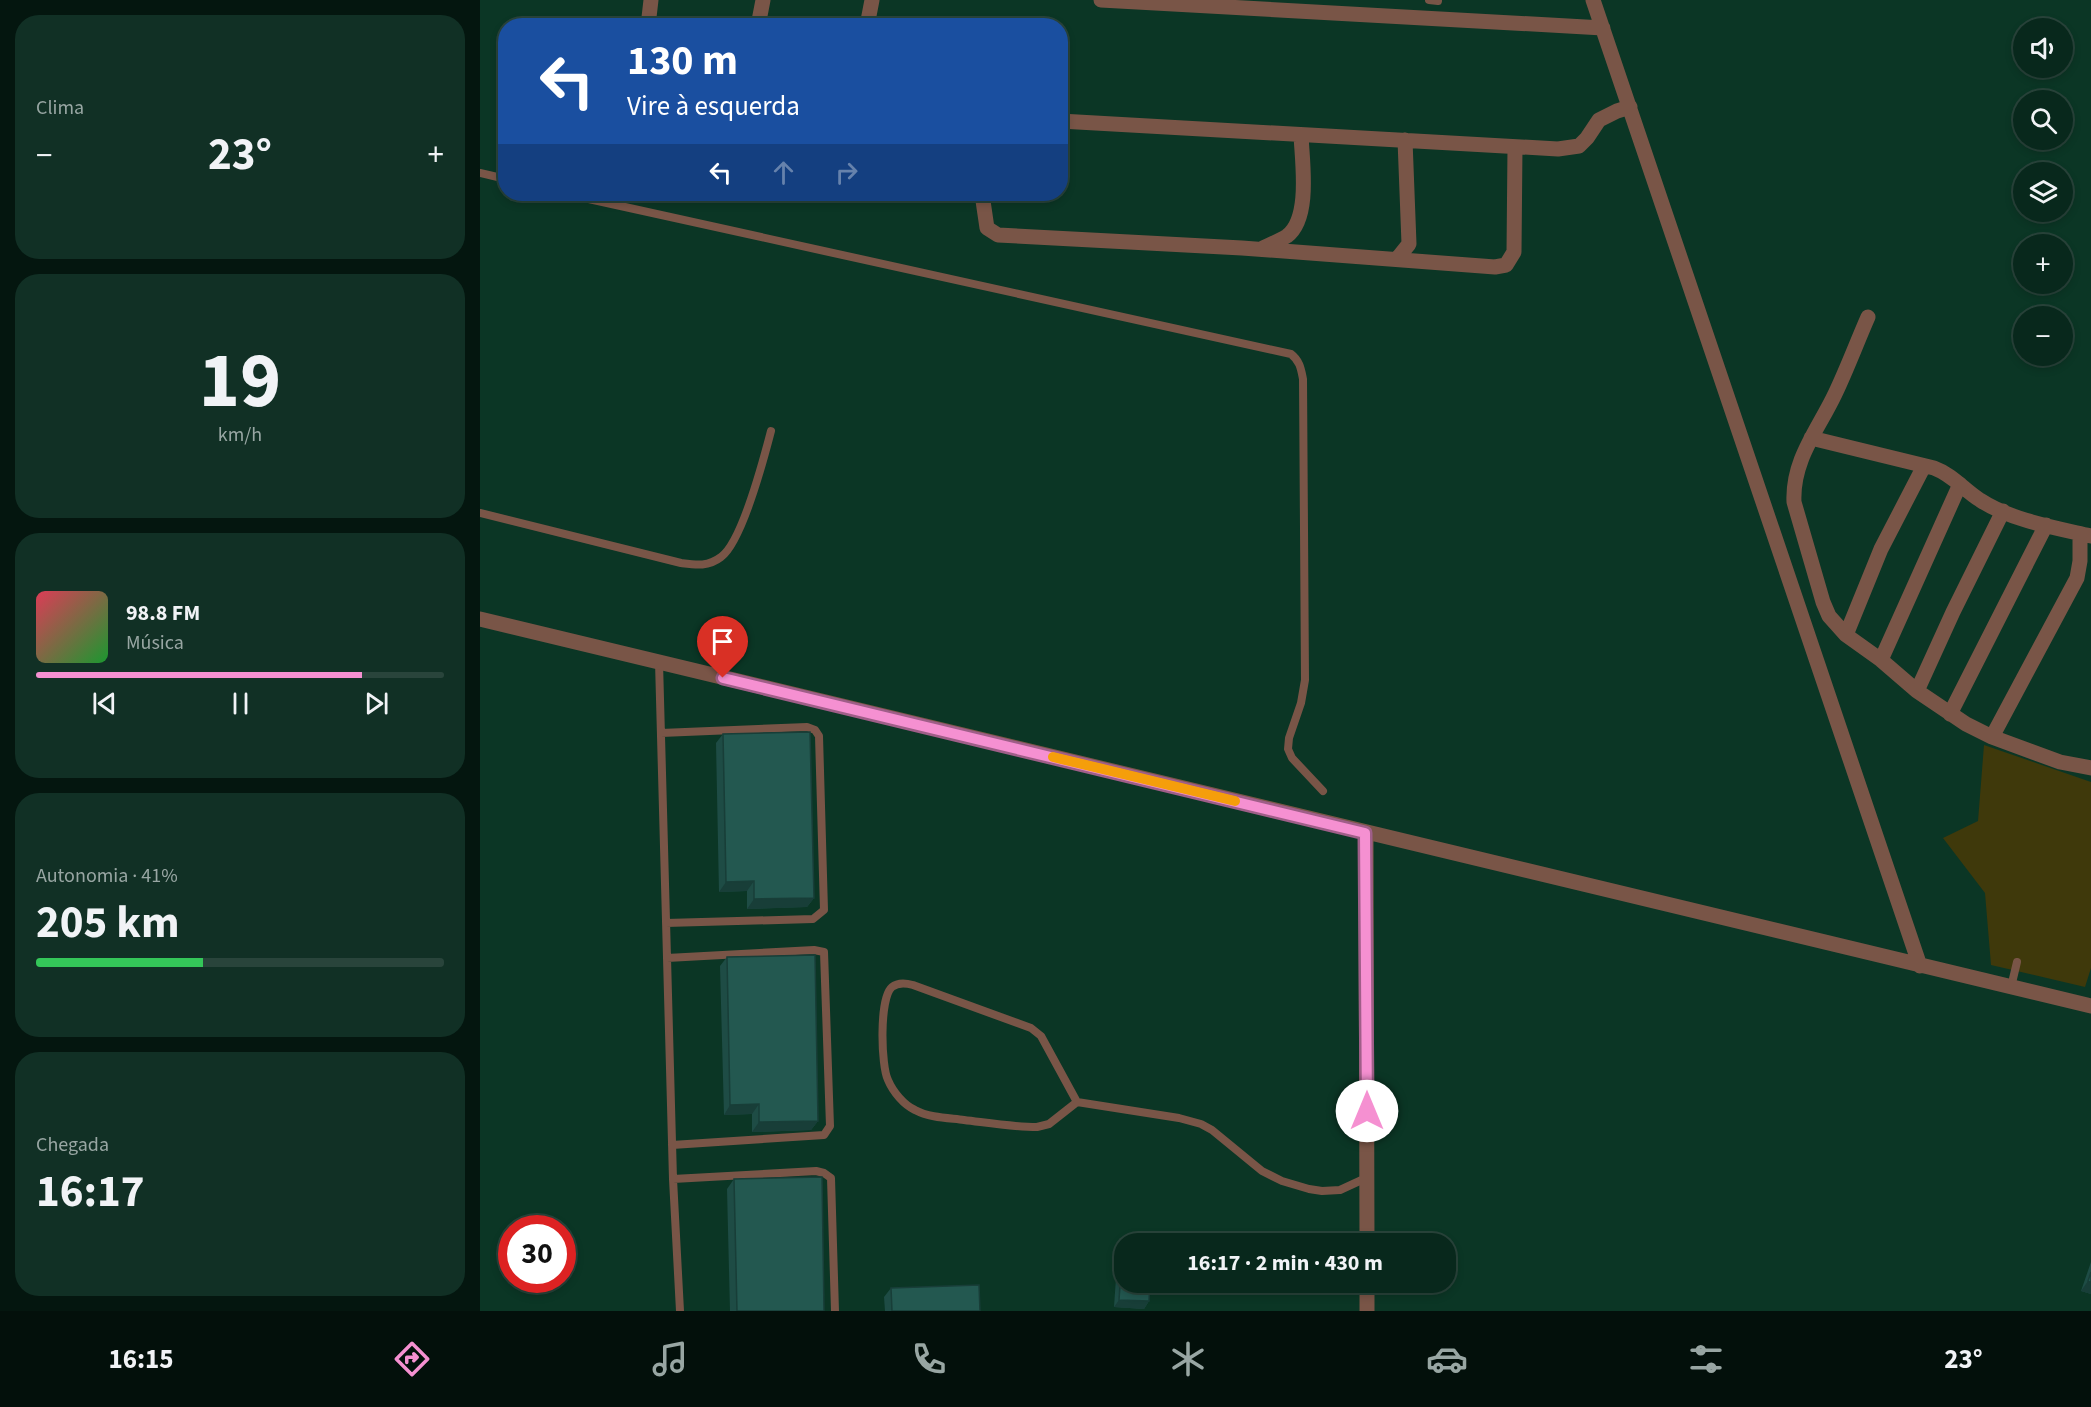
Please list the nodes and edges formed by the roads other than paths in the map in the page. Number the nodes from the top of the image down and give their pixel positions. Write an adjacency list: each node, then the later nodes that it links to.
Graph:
1 (651, 0): 8 (street)
2 (763, 0): 9 (street)
3 (872, 0): 10 (street)
4 (1101, 0): 11 (street)
5 (1429, 0): 7 (lane)
6 (1593, 0): 11 (street)
7 (1438, 1)
8 (649, 18)
9 (760, 18)
10 (869, 18)
11 (1603, 28): 12 (street)
12 (1630, 107): 16 (street); 46 (street)
13 (1068, 122): 14 (street)
14 (1301, 135): 15 (street); 21 (street)
15 (1405, 140): 16 (street); 22 (street)
16 (1515, 147): 22 (street)
17 (480, 173): 18 (lane)
18 (498, 177)
19 (598, 201): 41 (lane)
20 (983, 201): 21 (street)
21 (1261, 249): 22 (street)
22 (1397, 259)
23 (1868, 317): 25 (street)
24 (771, 431): 29 (lane)
25 (1812, 438): 26 (street); 33 (street)
26 (1924, 466): 27 (street); 33 (street)
27 (1960, 484): 28 (street); 34 (street)
28 (2003, 512): 30 (street); 36 (street)
29 (480, 513)
30 (2046, 525): 31 (street); 37 (street)
31 (2086, 535): 39 (street)
32 (480, 619): 35 (street)
33 (1846, 635): 34 (street)
34 (1881, 660): 36 (street)
35 (659, 662): 38 (lane); 42 (street)
36 (1917, 691): 37 (street)
37 (1950, 714): 39 (street)
38 (661, 733): 43 (lane); 43 (lane)
39 (1992, 736): 40 (street)
40 (2091, 768)
41 (1323, 790)
42 (1365, 833): 46 (street); 51 (street)
43 (666, 923): 44 (lane)
44 (667, 958): 50 (lane); 50 (lane)
45 (2017, 962): 47 (lane)
46 (1920, 966): 47 (street)
47 (2011, 987): 48 (street)
48 (2091, 1006)
49 (1077, 1102): 49 (lane); 51 (lane)
50 (672, 1145): 52 (lane)
51 (1367, 1178): 53 (street)
52 (673, 1179): 55 (lane); 56 (lane)
53 (1367, 1233)
54 (1367, 1293): 57 (street)
55 (680, 1311)
56 (835, 1311)
57 (1367, 1311)

